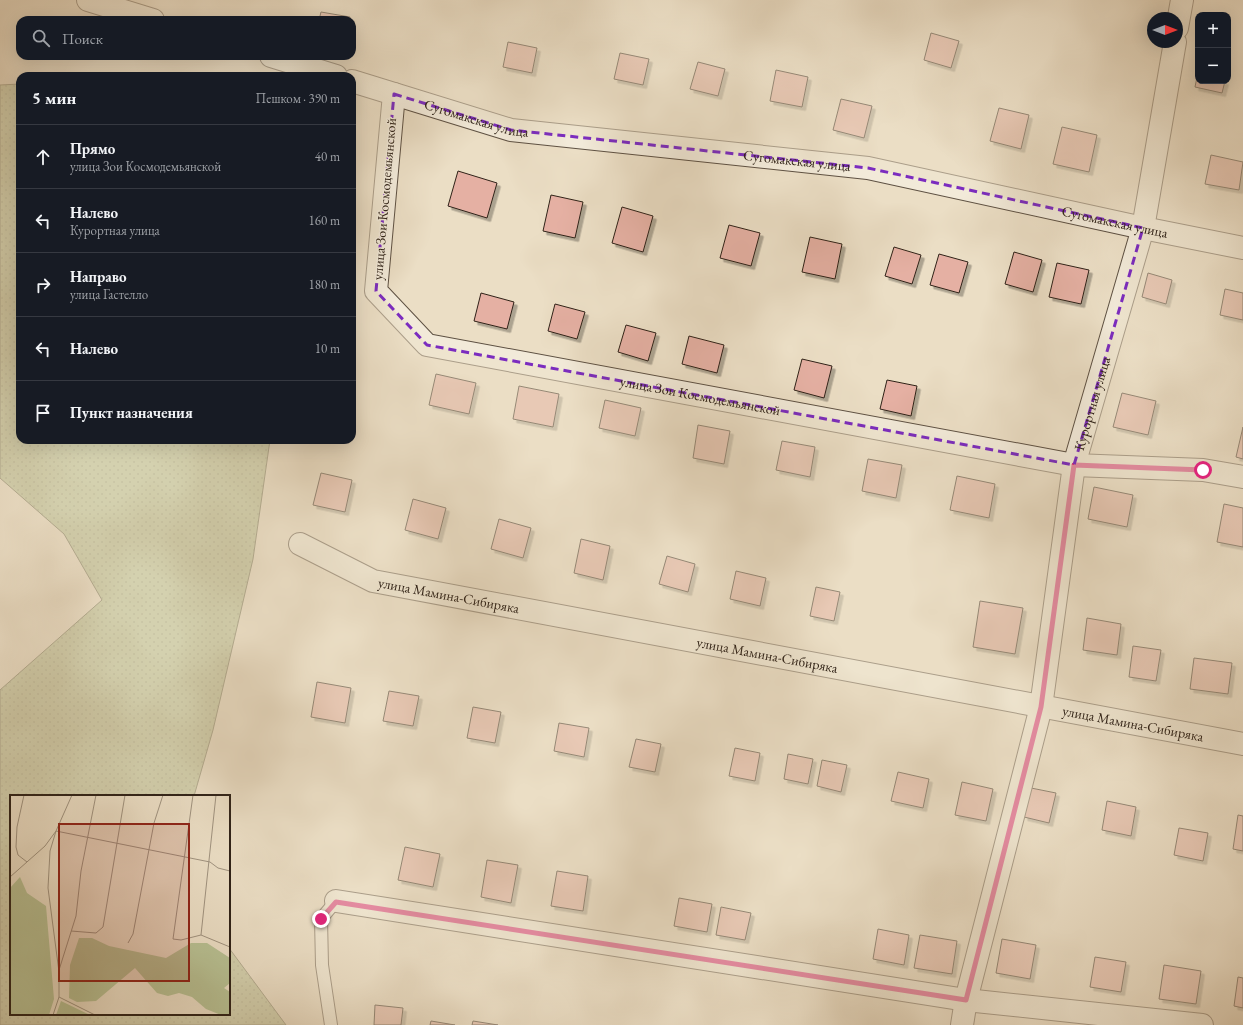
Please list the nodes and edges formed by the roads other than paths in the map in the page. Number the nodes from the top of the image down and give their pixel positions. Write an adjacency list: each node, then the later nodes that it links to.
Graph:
1 (88, 0): 4 (street)
2 (1182, 0): 3 (street)
3 (1180, 12)
4 (141, 16)
5 (1174, 48): 10 (street, Курортная улица)
6 (284, 60): 7 (street)
7 (323, 72)
8 (356, 82): 9 (street, Сугомакская улица)
9 (394, 94): 10 (street, Сугомакская улица); 12 (street, улица Зои Космодемьянской)
10 (1143, 228): 11 (street, Сугомакская улица); 12 (street, Курортная улица)
11 (1243, 248)
12 (1074, 465): 13 (street, улица Зои Космодемьянской); 15 (street, Курортная улица)
13 (1243, 477)
14 (300, 544): 15 (street, улица Мамина-Сибиряка)
15 (1041, 707): 16 (street, улица Мамина-Сибиряка); 18 (street, Курортная улица)
16 (1243, 744)
17 (336, 902): 18 (street); 19 (lane)
18 (966, 1000): 20 (street, Курортная улица); 21 (street)
19 (331, 1025)
20 (962, 1025)
21 (1202, 1025)

